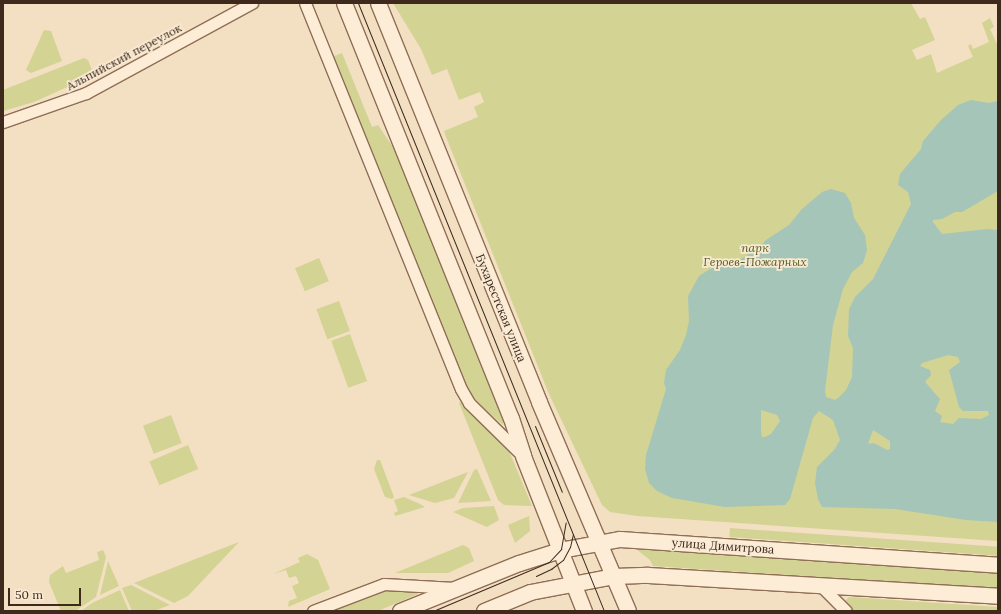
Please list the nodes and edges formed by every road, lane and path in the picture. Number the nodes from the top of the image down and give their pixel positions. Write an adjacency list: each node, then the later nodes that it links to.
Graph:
1 (252, 3): 5 (street, Альпийский переулок)
2 (305, 3): 6 (street)
3 (344, 3): 6 (main road)
4 (378, 3): 7 (main road, Бухарестская улица)
5 (3, 122)
6 (523, 456): 8 (main road)
7 (600, 542): 8 (main road, улица Димитрова); 9 (main road, улица Димитрова); 10 (main road, Бухарестская улица)
8 (561, 550): 11 (main road); 13 (main road, улица Димитрова)
9 (998, 565)
10 (614, 576): 11 (main road); 12 (main road); 19 (main road, Бухарестская улица)
11 (572, 583): 17 (main road); 18 (main road)
12 (819, 584): 14 (main road); 20 (street)
13 (456, 588): 15 (street, улица Димитрова); 16 (main road, улица Димитрова)
14 (998, 596)
15 (313, 611)
16 (400, 611)
17 (484, 611)
18 (584, 611)
19 (628, 611)
20 (846, 611)

